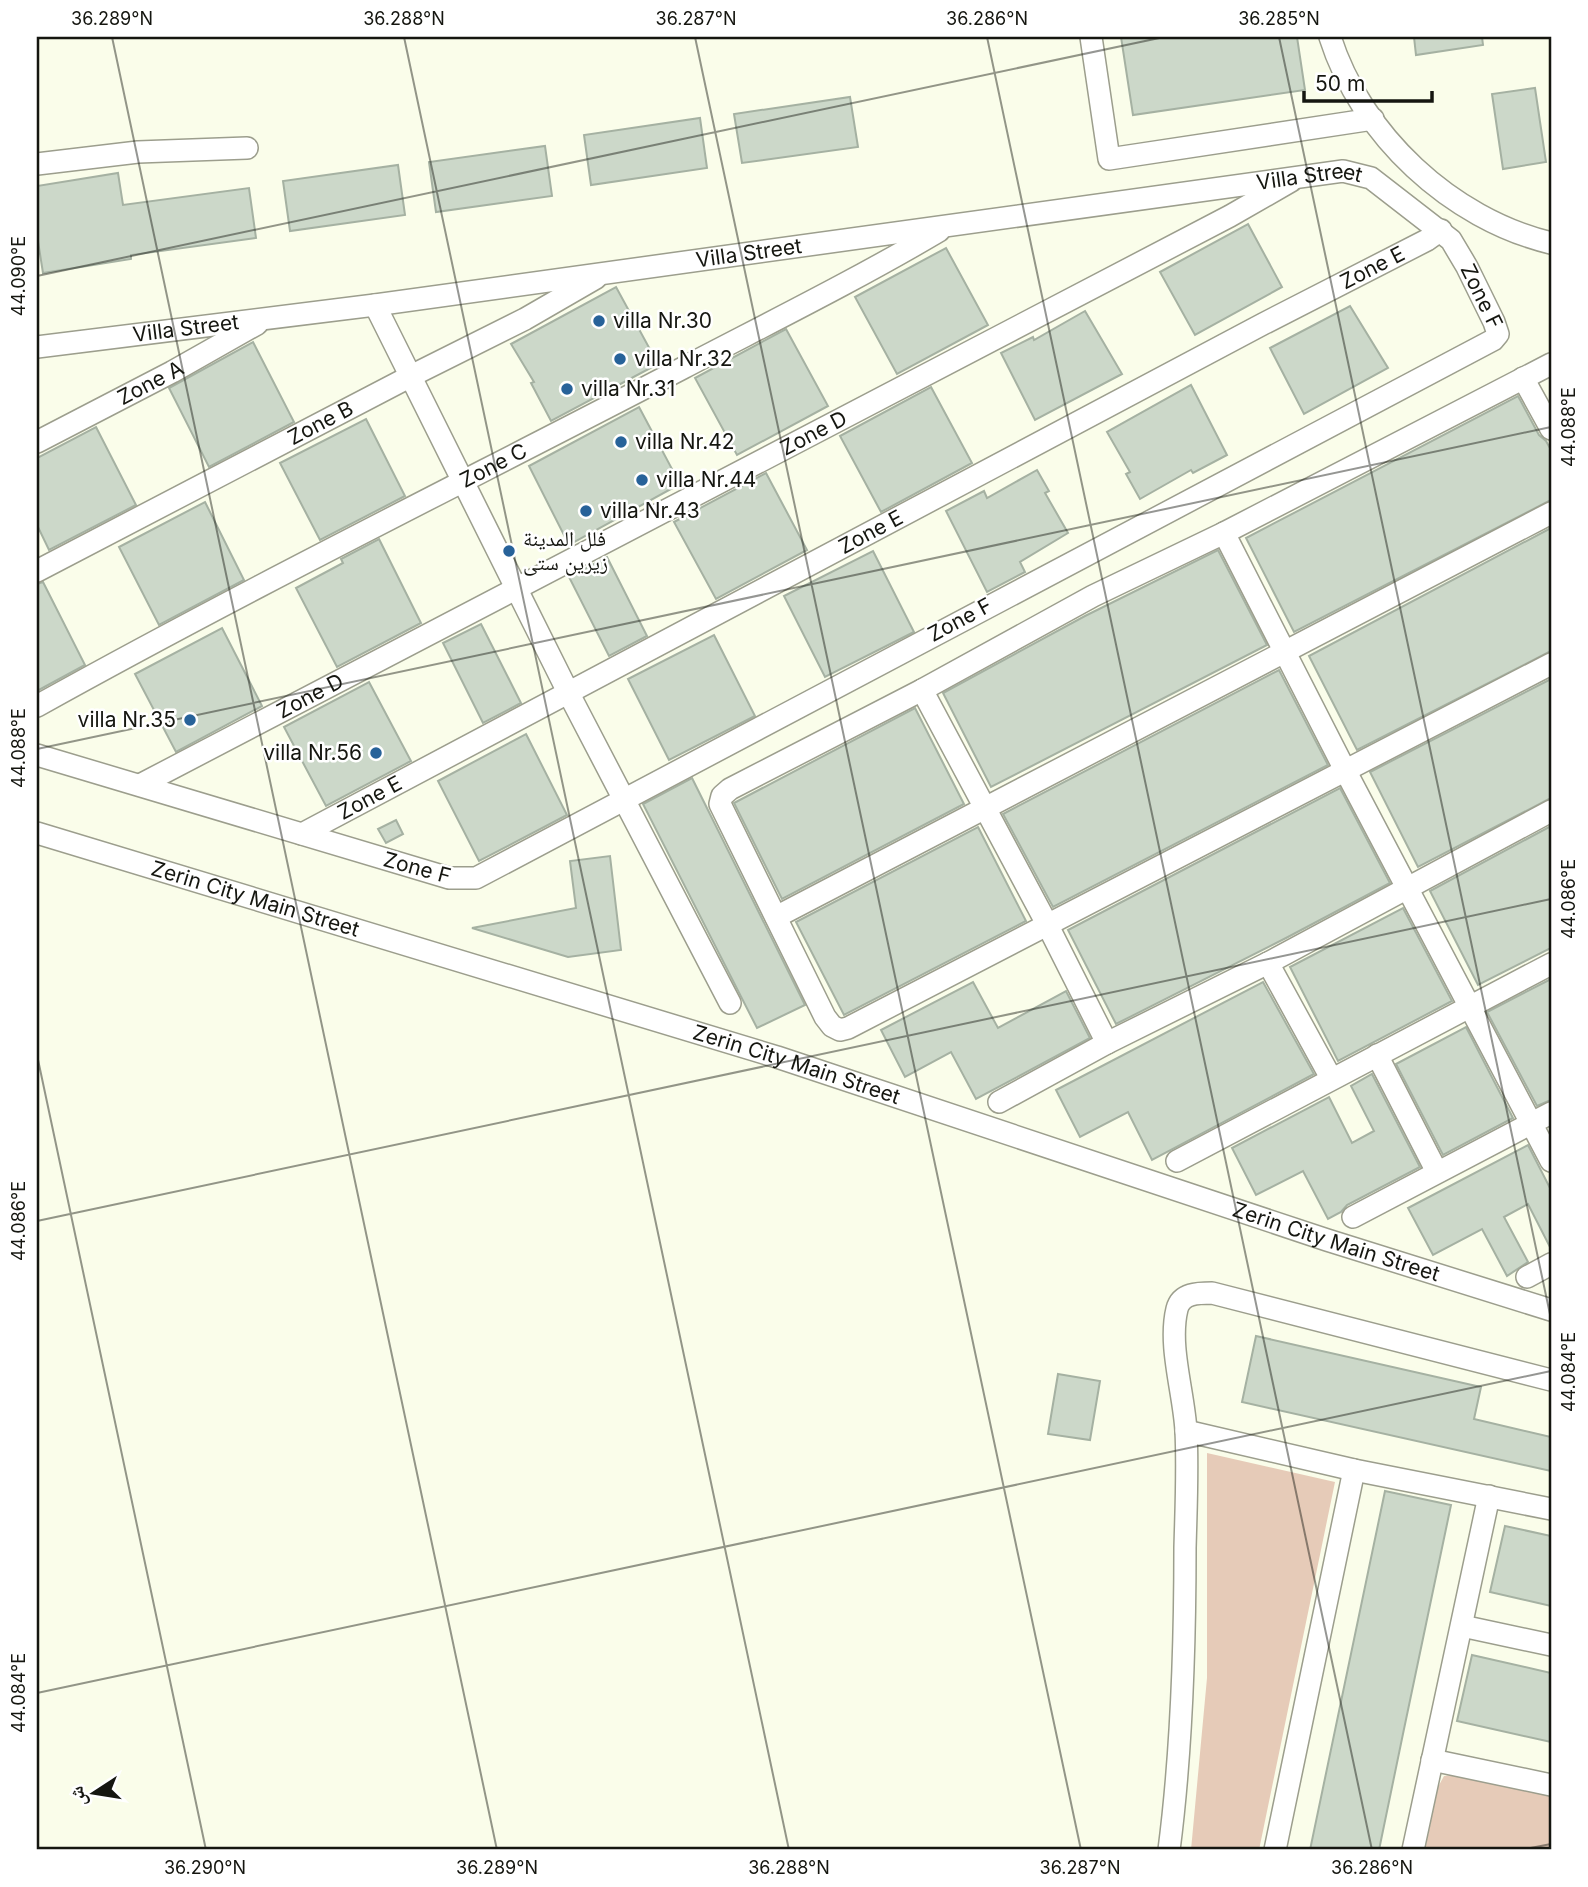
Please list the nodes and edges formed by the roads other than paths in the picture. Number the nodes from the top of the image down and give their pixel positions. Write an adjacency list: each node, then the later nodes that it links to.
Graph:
1 (1091, 37): 3 (street)
2 (1330, 37): 3 (street)
3 (1373, 119): 5 (street)
4 (247, 148): 6 (street)
5 (1395, 148): 8 (street); 11 (street)
6 (37, 164)
7 (1299, 176): 8 (street, Villa Street); 9 (street, Villa Street); 25 (street, Zone D)
8 (1371, 178): 10 (street, Villa Street)
9 (949, 225): 12 (street, Villa Street); 21 (street, Zone C)
10 (1441, 230): 29 (street, Zone E); 34 (street, Zone F)
11 (1551, 243)
12 (603, 273): 13 (street, Villa Street); 17 (street, Zone B)
13 (375, 305): 14 (street, Villa Street); 17 (street)
14 (262, 320): 15 (street, Villa Street); 20 (street, Zone A)
15 (37, 347)
16 (1551, 364): 18 (street)
17 (411, 376): 21 (street); 24 (street, Zone B)
18 (1523, 378): 19 (street); 23 (street)
19 (1551, 429)
20 (37, 442)
21 (464, 482): 25 (street); 30 (street, Zone C)
22 (1551, 513): 26 (street)
23 (1223, 533): 26 (street); 28 (street)
24 (37, 571)
25 (517, 588): 29 (street); 33 (street, Zone D)
26 (1284, 653): 32 (street); 35 (street)
27 (1551, 664): 32 (street)
28 (922, 690): 35 (street); 40 (street)
29 (569, 694): 34 (street); 38 (street, Zone E)
30 (37, 706)
31 (37, 755): 33 (street)
32 (1345, 771): 39 (street); 41 (street)
33 (140, 785): 38 (street)
34 (623, 798): 38 (street, Zone F); 44 (street)
35 (985, 807): 40 (street); 41 (street)
36 (1551, 811): 39 (street)
37 (37, 833): 58 (street, Zerin City Main Street)
38 (302, 834)
39 (1407, 889): 42 (street); 45 (street)
40 (776, 916): 41 (street)
41 (1047, 924): 46 (street)
42 (1268, 963): 46 (street); 48 (street)
43 (1551, 964): 45 (street)
44 (730, 1003)
45 (1469, 1007): 47 (street); 51 (street)
46 (1107, 1043): 49 (street)
47 (1377, 1055): 48 (street); 54 (street)
48 (1331, 1078): 52 (street)
49 (999, 1102)
50 (1551, 1113): 51 (street)
51 (1531, 1123): 53 (street); 54 (street)
52 (1177, 1161)
53 (1551, 1161)
54 (1437, 1172): 55 (street)
55 (1353, 1217)
56 (1551, 1264): 57 (street)
57 (1527, 1277)
58 (1551, 1310)
59 (1551, 1380): 60 (street)
60 (1186, 1431): 61 (street); 68 (street)
61 (1354, 1470): 62 (street); 69 (street)
62 (1489, 1496): 63 (street); 64 (street)
63 (1551, 1509)
64 (1462, 1626): 65 (street); 66 (street)
65 (1551, 1645)
66 (1432, 1760): 67 (street); 70 (street)
67 (1551, 1785)
68 (1169, 1850)
69 (1275, 1850)
70 (1413, 1850)

